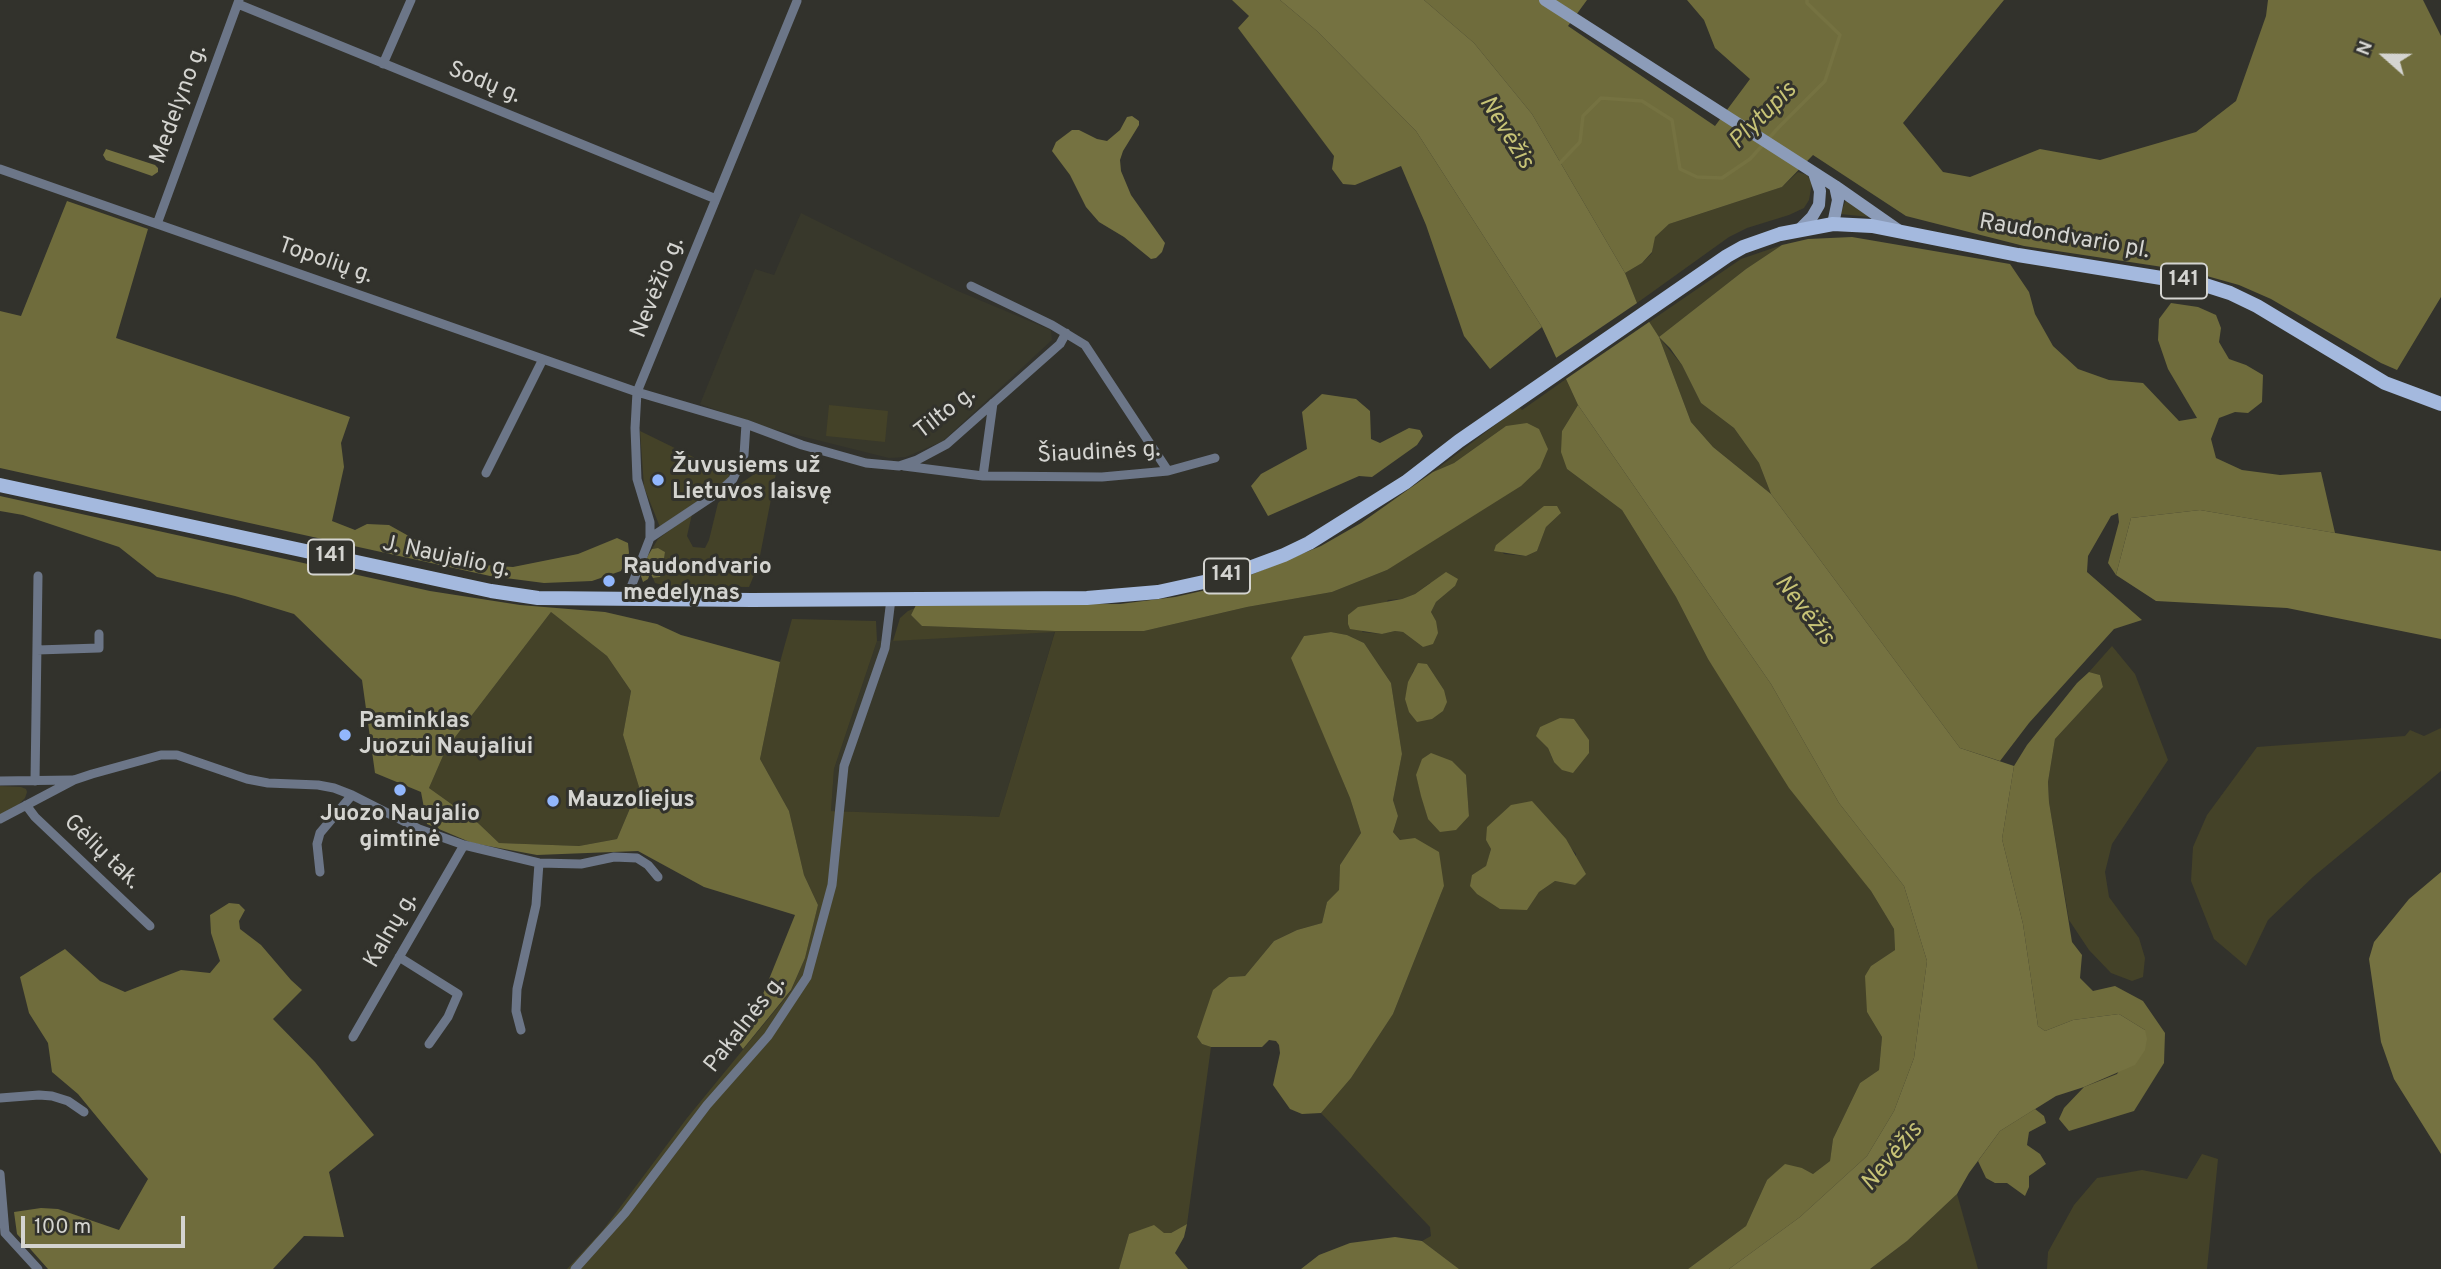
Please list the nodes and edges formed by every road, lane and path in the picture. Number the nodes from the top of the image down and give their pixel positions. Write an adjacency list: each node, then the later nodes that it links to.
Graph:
1 (411, 0): 5 (street)
2 (1545, 0): 7 (main road, Raudondvario pl.)
3 (797, 1): 9 (street, Nevėžio g.)
4 (238, 2): 5 (street, Sodų g.); 11 (street, Medelyno g.)
5 (383, 64): 9 (street, Sodų g.)
6 (0, 169): 11 (street, Topolių g.)
7 (1814, 173): 8 (main road, Raudondvario pl.); 10 (main road)
8 (1835, 186): 12 (main road); 14 (main road, Raudondvario pl.)
9 (716, 199): 18 (street, Nevėžio g.)
10 (1819, 205): 12 (main road); 13 (main road)
11 (157, 224): 17 (street, Topolių g.)
12 (1833, 224): 13 (main road, 141); 14 (main road, Raudondvario pl. / 141)
13 (1800, 229): 30 (main road, 141)
14 (1901, 232): 20 (main road, Raudondvario pl. / 141)
15 (971, 286): 16 (street)
16 (1066, 333): 19 (street, Tilto g.); 24 (street)
17 (543, 359): 18 (street, Topolių g.); 25 (street)
18 (637, 392): 21 (street, Tilto g.); 28 (street, Nevėžio g.)
19 (993, 403): 23 (street, Tilto g.); 26 (street)
20 (2441, 404)
21 (746, 424): 23 (street, Tilto g.); 28 (street)
22 (1214, 458): 24 (street, Šiaudinės g.)
23 (898, 466): 26 (street, Šiaudinės g.)
24 (1168, 471): 26 (street, Šiaudinės g.)
25 (486, 472)
26 (983, 476)
27 (0, 485): 31 (main road, J. Naujalio g. / 141)
28 (650, 538): 31 (street)
29 (38, 576): 33 (street)
30 (891, 599): 31 (main road, J. Naujalio g. / 141); 53 (street, Pakalnės g.)
31 (626, 600)
32 (99, 634): 33 (street)
33 (37, 650): 36 (street)
34 (74, 780): 36 (street); 37 (street); 38 (street)
35 (0, 781): 36 (street)
36 (35, 781)
37 (352, 795): 40 (street); 42 (street)
38 (26, 805): 39 (street); 44 (street, Gėlių tak.)
39 (0, 819)
40 (464, 845): 41 (street); 45 (street, Kalnų g.)
41 (539, 863): 43 (street); 46 (street)
42 (320, 872)
43 (659, 877)
44 (150, 926)
45 (399, 957): 47 (street, Kalnų g.); 48 (street)
46 (521, 1030)
47 (353, 1037)
48 (429, 1044)
49 (0, 1098): 50 (street)
50 (84, 1112)
51 (0, 1174): 52 (street)
52 (38, 1269)
53 (575, 1269)

